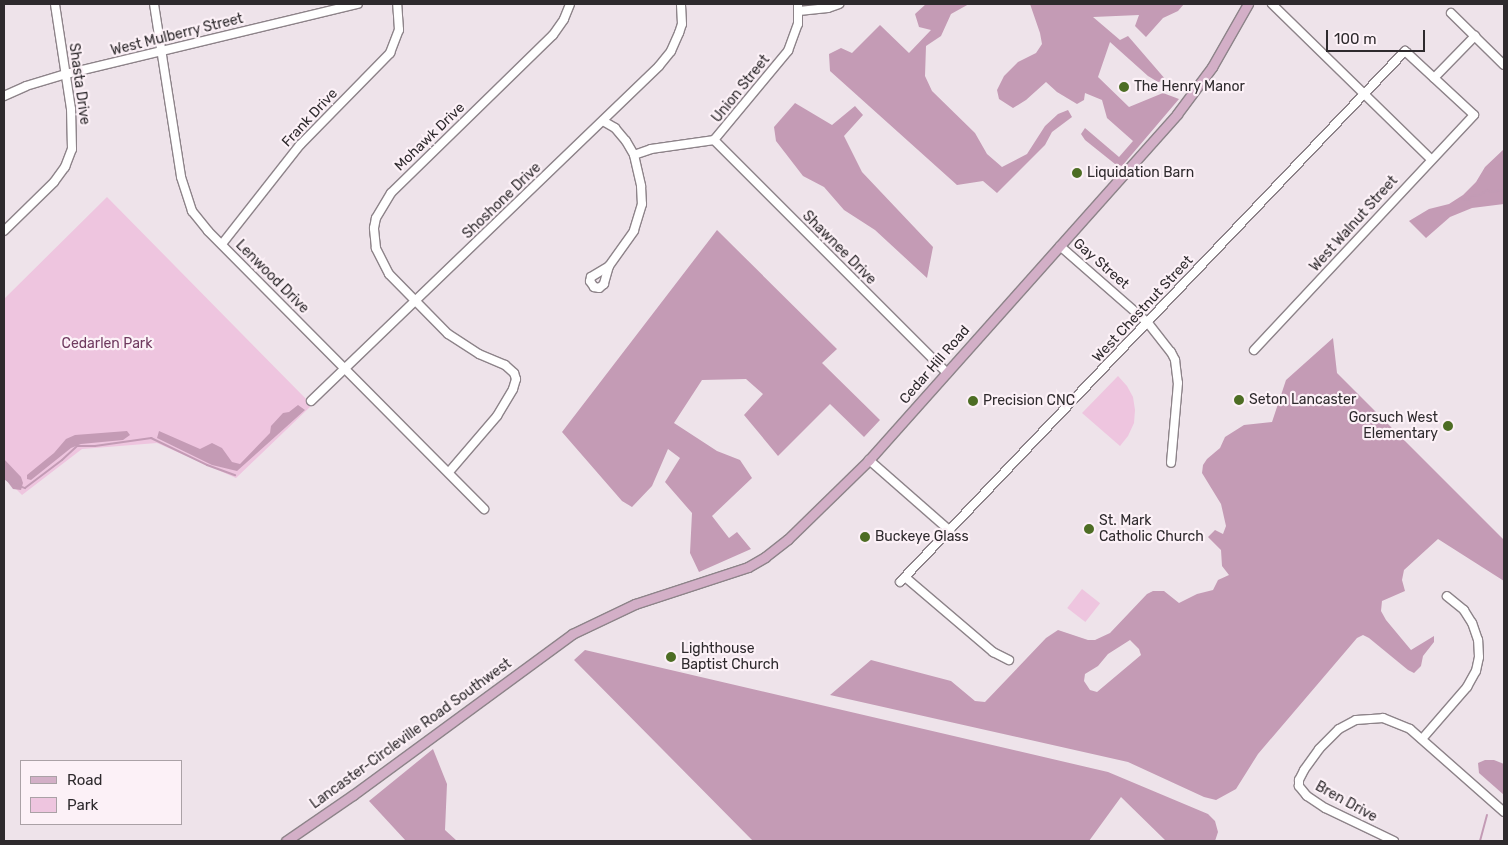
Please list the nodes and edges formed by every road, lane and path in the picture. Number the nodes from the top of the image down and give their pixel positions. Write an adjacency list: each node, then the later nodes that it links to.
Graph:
1 (55, 4): 15 (street, Shasta Drive)
2 (154, 4): 13 (street, Lenwood Drive)
3 (358, 4): 13 (street, West Mulberry Street)
4 (397, 4): 24 (street, Frank Drive)
5 (570, 4): 27 (street, Mohawk Drive)
6 (680, 4): 19 (street, Shoshone Drive)
7 (839, 4): 10 (street)
8 (1248, 4): 25 (main road, Cedar Hill Road)
9 (1272, 4): 17 (street)
10 (799, 7): 20 (street, Union Street)
11 (1451, 13): 12 (street)
12 (1475, 36): 14 (street); 16 (street)
13 (162, 52): 15 (street, West Mulberry Street); 24 (street, Lenwood Drive)
14 (1504, 65)
15 (66, 74): 18 (street, West Mulberry Street); 23 (street, Shasta Drive)
16 (1434, 78): 17 (street, West Chestnut Street); 22 (street, West Walnut Street)
17 (1363, 94): 22 (street); 28 (street, West Chestnut Street)
18 (4, 96)
19 (603, 120): 21 (street); 27 (street, Shoshone Drive)
20 (714, 140): 21 (street, Union Street); 31 (street, Shawnee Drive)
21 (634, 155): 26 (street)
22 (1431, 159): 29 (street, West Walnut Street)
23 (4, 231)
24 (222, 244): 30 (street, Lenwood Drive)
25 (1060, 246): 28 (street, Gay Street); 31 (main road, Cedar Hill Road)
26 (609, 266)
27 (416, 302): 30 (street, Shoshone Drive); 35 (street, Mohawk Drive)
28 (1148, 322): 34 (street, Gay Street); 37 (street, West Chestnut Street)
29 (1254, 350)
30 (346, 370): 32 (street, Shoshone Drive); 35 (street, Lenwood Drive)
31 (947, 373): 33 (main road, Cedar Hill Road)
32 (312, 401)
33 (869, 460): 37 (street); 39 (main road, Cedar Hill Road)
34 (1171, 462)
35 (449, 472): 36 (street, Lenwood Drive)
36 (484, 509)
37 (950, 531): 40 (street, West Chestnut Street)
38 (1447, 596): 41 (street)
39 (561, 641): 43 (main road, Lancaster-Circleville Road Southwest)
40 (1009, 660)
41 (1422, 739): 42 (street); 44 (street, Bren Drive)
42 (1504, 812)
43 (286, 841)
44 (1394, 841)

